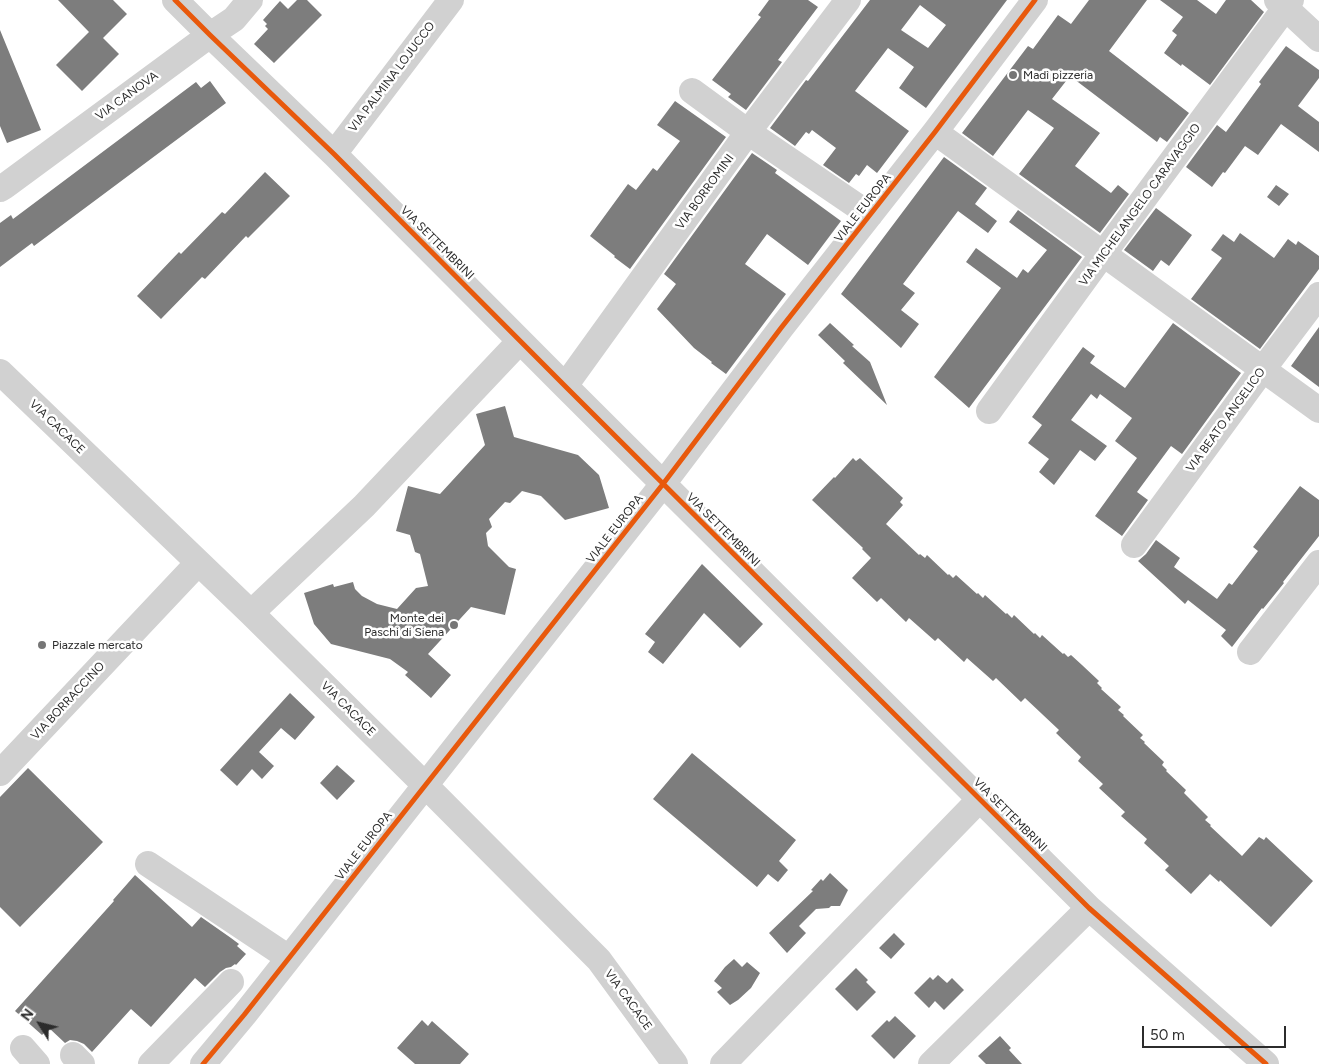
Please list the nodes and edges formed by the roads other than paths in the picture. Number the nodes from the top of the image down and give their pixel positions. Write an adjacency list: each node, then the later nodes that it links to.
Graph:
1 (175, 0): 7 (street, VIA SETTEMBRINI)
2 (250, 0): 7 (street, VIA CANOVA)
3 (451, 0): 12 (street, VIA PALMINA LOJUCCO)
4 (848, 0): 10 (street, VIA BORROMINI)
5 (1035, 0): 11 (street, VIALE EUROPA)
6 (1285, 3): 8 (street); 15 (street, VIA MICHELANGELO CARAVAGGIO)
7 (210, 35): 12 (street, VIA SETTEMBRINI); 13 (street, VIA CANOVA)
8 (1319, 40)
9 (692, 91): 10 (street)
10 (748, 132): 14 (street); 20 (street, VIA BORROMINI)
11 (935, 132): 14 (street, VIALE EUROPA); 15 (street)
12 (334, 154): 17 (street, VIA SETTEMBRINI)
13 (0, 189)
14 (870, 215): 23 (street, VIALE EUROPA)
15 (1103, 254): 18 (street); 22 (street, VIA MICHELANGELO CARAVAGGIO)
16 (1319, 295): 18 (street, VIA BEATO ANGELICO)
17 (520, 341): 20 (street, VIA SETTEMBRINI); 27 (street)
18 (1263, 369): 21 (street); 24 (street, VIA BEATO ANGELICO)
19 (0, 372): 25 (street, VIA CACACE)
20 (565, 386): 23 (street, VIA SETTEMBRINI)
21 (1319, 410)
22 (989, 411)
23 (663, 484): 30 (street, VIALE EUROPA); 31 (street, VIA SETTEMBRINI)
24 (1134, 545)
25 (198, 563): 27 (street, VIA CACACE); 29 (street, VIA BORRACCINO)
26 (1319, 563): 28 (street)
27 (251, 613): 30 (street, VIA CACACE)
28 (1250, 652)
29 (0, 773)
30 (425, 785): 34 (street, VIALE EUROPA); 38 (street, VIA CACACE)
31 (980, 799): 33 (street, VIA SETTEMBRINI); 39 (street)
32 (148, 864): 34 (street)
33 (1089, 908): 40 (street); 41 (street, VIA SETTEMBRINI)
34 (289, 958): 35 (street, VIALE EUROPA)
35 (244, 1015): 36 (street); 37 (street, VIALE EUROPA)
36 (151, 1064)
37 (203, 1064)
38 (675, 1064)
39 (723, 1064)
40 (931, 1064)
41 (1266, 1064)

